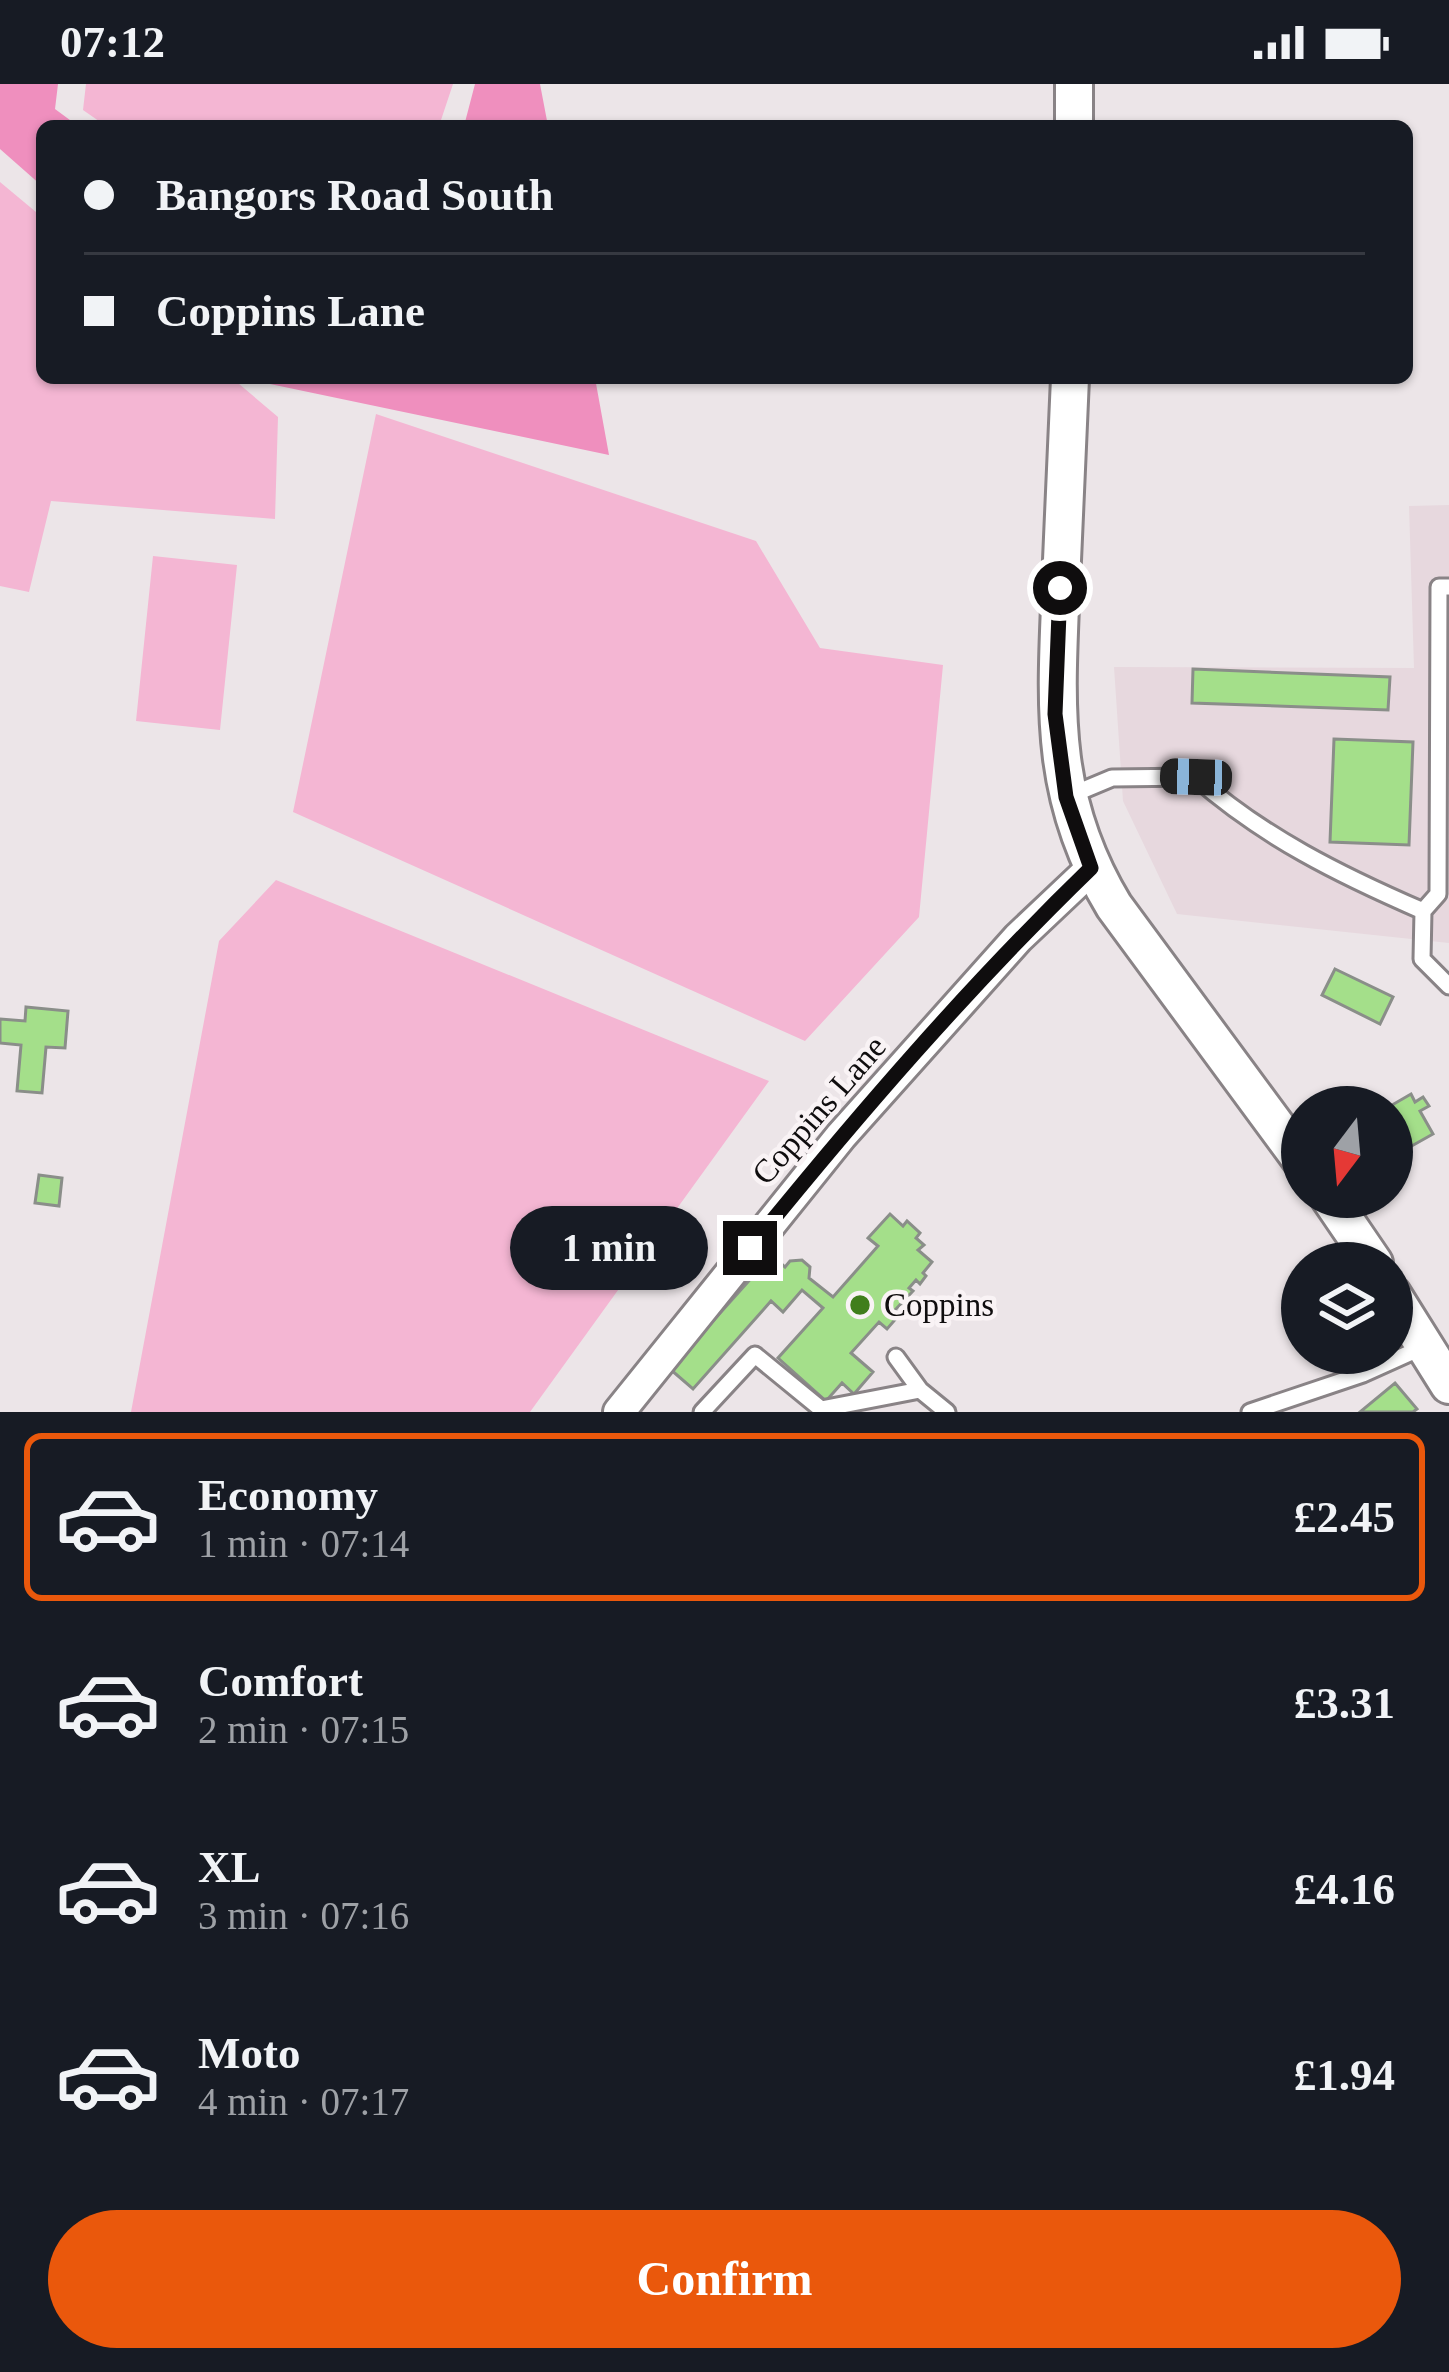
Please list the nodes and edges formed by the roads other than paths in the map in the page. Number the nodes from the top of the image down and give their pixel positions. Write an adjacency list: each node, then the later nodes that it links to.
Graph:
1 (1074, 84): 2 (street)
2 (1074, 120)
3 (1070, 384): 5 (street)
4 (1449, 587): 7 (lane)
5 (1066, 797): 6 (street); 7 (lane)
6 (1091, 868): 9 (street); 15 (street, Coppins Lane)
7 (1423, 911): 8 (lane)
8 (1449, 986)
9 (1281, 1133)
10 (1413, 1330): 11 (street)
11 (1423, 1347): 13 (street); 18 (lane)
12 (896, 1357): 14 (lane)
13 (1449, 1385)
14 (920, 1390): 16 (lane); 17 (lane)
15 (619, 1412)
16 (702, 1412)
17 (947, 1412)
18 (1250, 1412)

